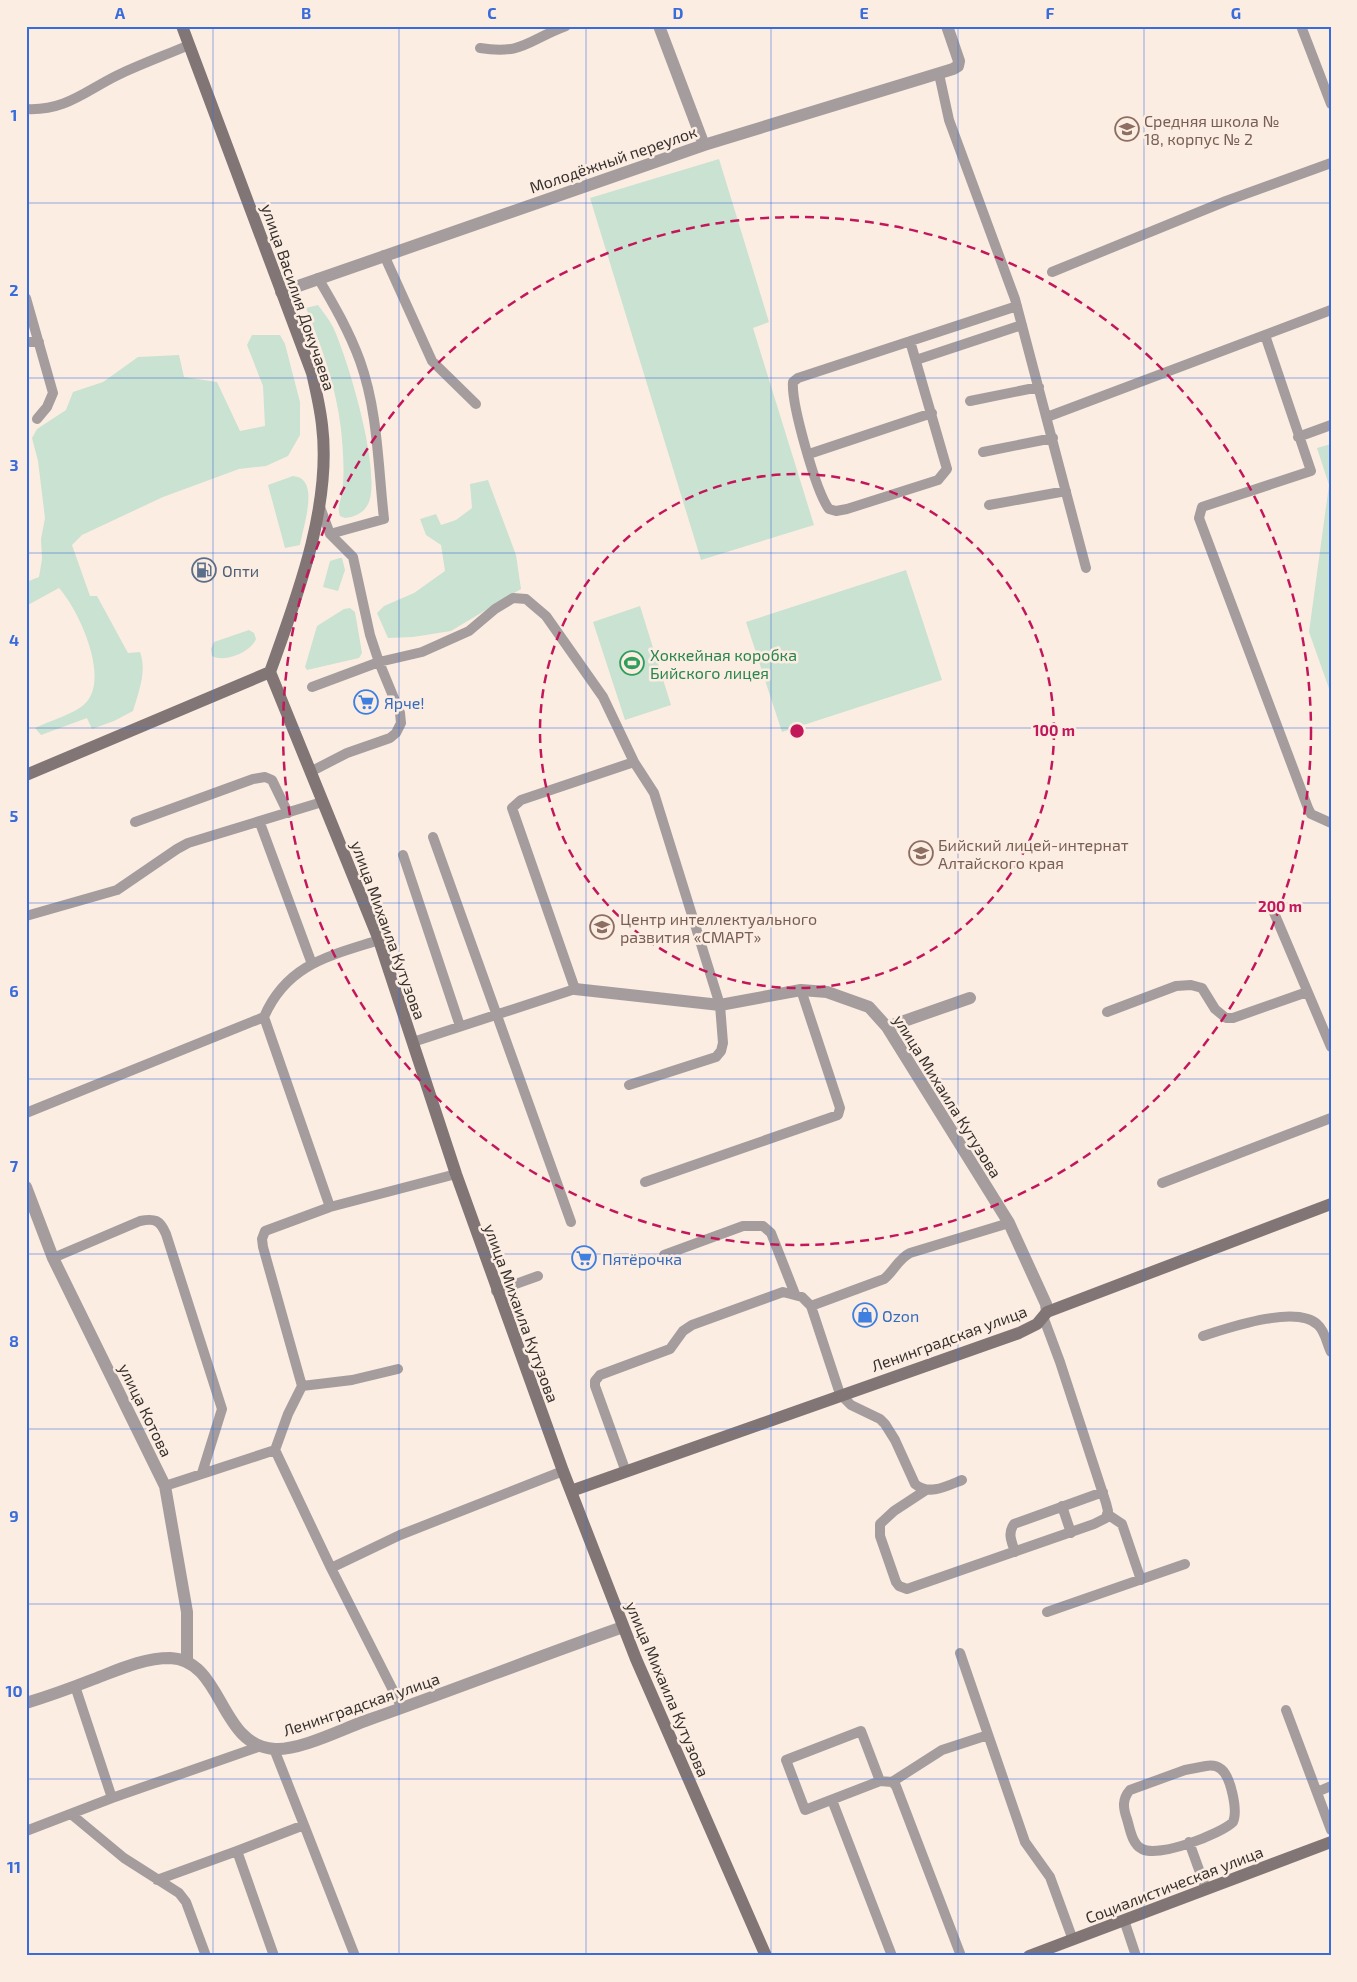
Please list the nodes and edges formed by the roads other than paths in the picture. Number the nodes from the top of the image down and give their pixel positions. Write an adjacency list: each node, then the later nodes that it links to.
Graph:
1 (182, 26): 6 (street, улица Василия Докучаева)
2 (566, 26): 7 (lane)
3 (659, 26): 11 (street)
4 (947, 26): 8 (street, Молодёжный переулок)
5 (1300, 26): 9 (lane)
6 (189, 45): 10 (lane); 16 (street, улица Василия Докучаева)
7 (480, 48)
8 (939, 74): 11 (street, Молодёжный переулок); 18 (lane)
9 (1331, 104)
10 (26, 108)
11 (704, 146): 13 (street, Молодёжный переулок)
12 (1331, 163): 14 (lane)
13 (384, 255): 15 (street, Молодёжный переулок); 28 (lane)
14 (1052, 272)
15 (318, 278): 16 (street, Молодёжный переулок); 40 (lane)
16 (281, 292): 39 (street, улица Василия Докучаева)
17 (26, 298): 24 (lane)
18 (1017, 306): 20 (lane); 22 (lane)
19 (1331, 310): 21 (lane)
20 (1022, 325): 25 (lane); 26 (lane)
21 (1264, 334): 30 (lane); 33 (lane)
22 (910, 341): 25 (lane); 36 (lane)
23 (26, 342): 24 (lane)
24 (39, 342): 31 (lane)
25 (916, 360): 29 (lane)
26 (1039, 387): 27 (lane); 30 (lane)
27 (970, 401)
28 (476, 404)
29 (932, 413): 36 (lane); 36 (lane)
30 (1048, 417): 34 (lane)
31 (38, 419)
32 (1331, 425): 33 (lane)
33 (1298, 437): 52 (lane)
34 (1053, 438): 35 (lane); 37 (lane)
35 (983, 452)
36 (809, 454)
37 (1066, 491): 38 (lane); 41 (lane)
38 (989, 505)
39 (320, 507): 40 (lane); 43 (street, улица Василия Докучаева)
40 (330, 534): 42 (lane)
41 (1086, 568)
42 (380, 662): 44 (lane); 45 (lane); 46 (lane)
43 (270, 672): 46 (street, улица Михаила Кутузова); 47 (street)
44 (312, 687)
45 (634, 762): 59 (lane); 63 (lane)
46 (310, 772): 48 (street, улица Михаила Кутузова)
47 (26, 775)
48 (322, 802): 49 (lane); 57 (street, улица Михаила Кутузова)
49 (288, 813): 50 (lane); 51 (lane)
50 (135, 822)
51 (260, 823): 56 (lane); 58 (lane)
52 (1331, 823)
53 (433, 837): 65 (lane)
54 (403, 855): 67 (lane)
55 (1272, 908): 61 (lane)
56 (26, 916)
57 (379, 940): 58 (lane); 69 (street, улица Михаила Кутузова)
58 (312, 964): 66 (lane)
59 (575, 989): 63 (street, улица Михаила Кутузова); 65 (lane)
60 (802, 990): 63 (street, улица Михаила Кутузова); 68 (street, улица Михаила Кутузова); 75 (lane)
61 (1307, 992): 64 (lane); 70 (lane)
62 (970, 998): 68 (street)
63 (720, 1005): 71 (lane)
64 (1107, 1012)
65 (496, 1014): 67 (lane); 80 (lane)
66 (264, 1017): 72 (lane); 79 (lane)
67 (460, 1026): 69 (lane)
68 (887, 1027): 81 (street, улица Михаила Кутузова)
69 (413, 1042): 74 (street, улица Михаила Кутузова)
70 (1331, 1048)
71 (629, 1085)
72 (26, 1113)
73 (1331, 1118): 76 (lane)
74 (456, 1174): 79 (lane); 85 (street, улица Михаила Кутузова)
75 (645, 1182)
76 (1162, 1182)
77 (26, 1187): 83 (street, улица Котова)
78 (1331, 1204): 88 (street, Ленинградская улица)
79 (330, 1207): 92 (lane)
80 (572, 1222)
81 (1009, 1223): 87 (lane); 88 (street, улица Михаила Кутузова)
82 (664, 1255): 86 (lane)
83 (53, 1258): 97 (lane); 99 (street, улица Котова)
84 (538, 1276): 85 (lane)
85 (496, 1291): 95 (street, улица Михаила Кутузова)
86 (795, 1294): 87 (lane); 96 (lane)
87 (812, 1306): 93 (lane)
88 (1045, 1316): 93 (street, Ленинградская улица); 102 (lane)
89 (1203, 1336): 90 (lane)
90 (1331, 1352)
91 (398, 1369): 92 (lane)
92 (302, 1386): 94 (lane)
93 (840, 1394): 96 (street, Ленинградская улица); 100 (lane)
94 (275, 1450): 97 (lane); 108 (lane)
95 (563, 1471): 101 (street, улица Михаила Кутузова); 108 (lane)
96 (626, 1472): 101 (street, Ленинградская улица)
97 (202, 1473): 99 (lane)
98 (962, 1480): 100 (lane)
99 (165, 1486): 113 (street, улица Котова)
100 (926, 1490): 106 (lane)
101 (571, 1491): 111 (street, улица Михаила Кутузова)
102 (1102, 1492): 103 (lane); 104 (lane)
103 (1062, 1506): 105 (lane); 106 (lane)
104 (1108, 1514): 105 (lane); 109 (lane)
105 (1071, 1533): 106 (lane)
106 (1015, 1552)
107 (1185, 1564): 109 (lane)
108 (331, 1568): 116 (lane)
109 (1141, 1580): 110 (lane)
110 (1047, 1612)
111 (623, 1627): 116 (street, Ленинградская улица); 141 (street, улица Михаила Кутузова)
112 (960, 1653): 118 (lane)
113 (187, 1661): 114 (street); 119 (street, Ленинградская улица)
114 (75, 1686): 115 (street); 125 (lane)
115 (26, 1703)
116 (402, 1708): 120 (street, Ленинградская улица)
117 (1286, 1710): 124 (lane)
118 (988, 1735): 122 (lane); 137 (lane)
119 (261, 1746): 120 (street, Ленинградская улица); 125 (lane)
120 (274, 1749): 128 (lane)
121 (880, 1781): 122 (lane); 126 (lane); 126 (lane)
122 (892, 1782): 143 (lane)
123 (1331, 1786): 124 (lane)
124 (1317, 1792): 129 (lane)
125 (112, 1798): 127 (lane)
126 (832, 1800): 142 (lane)
127 (71, 1814): 130 (lane); 134 (lane)
128 (304, 1825): 133 (lane); 140 (lane)
129 (1331, 1830)
130 (26, 1831)
131 (1190, 1842): 131 (lane); 135 (lane)
132 (1331, 1842): 135 (street, Социалистическая улица)
133 (237, 1851): 134 (lane); 139 (lane)
134 (157, 1880): 138 (lane)
135 (1206, 1890): 136 (street, Социалистическая улица)
136 (1124, 1920): 137 (street, Социалистическая улица); 145 (lane)
137 (1072, 1940): 144 (street, Социалистическая улица)
138 (206, 1956)
139 (274, 1956)
140 (354, 1956)
141 (766, 1956)
142 (892, 1956)
143 (961, 1956)
144 (1029, 1956)
145 (1136, 1956)

